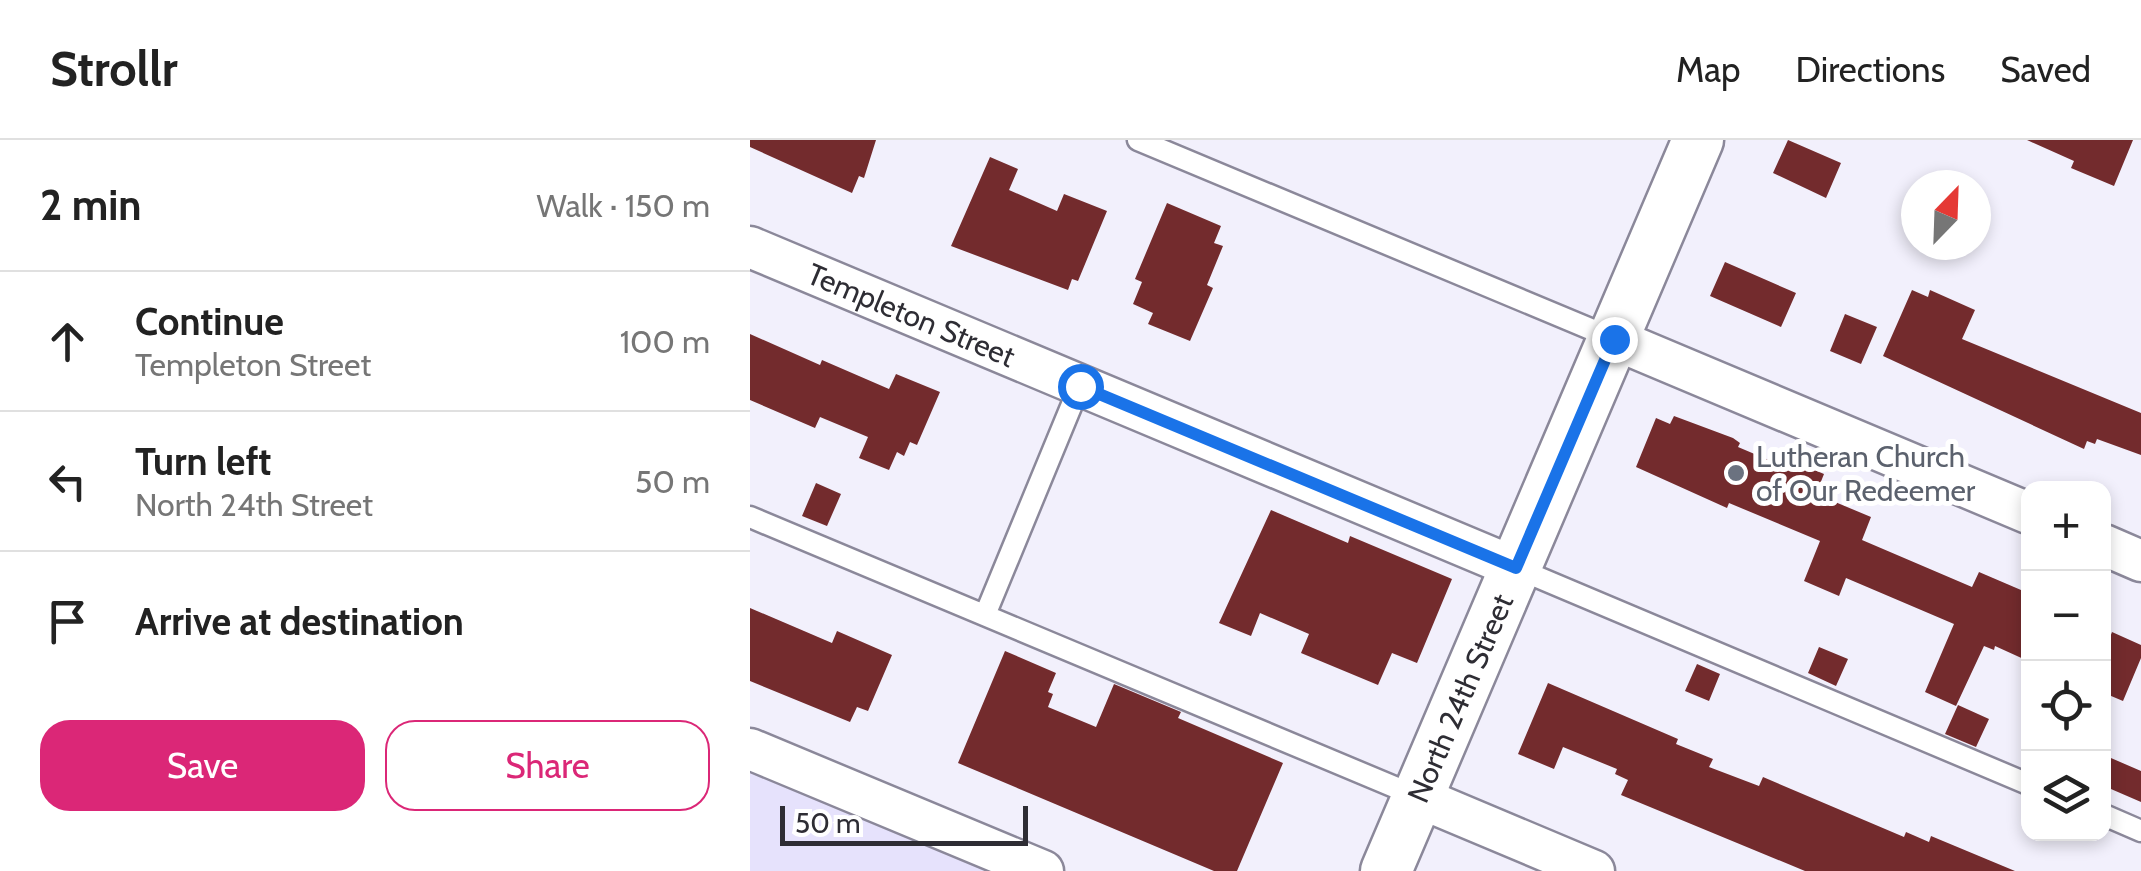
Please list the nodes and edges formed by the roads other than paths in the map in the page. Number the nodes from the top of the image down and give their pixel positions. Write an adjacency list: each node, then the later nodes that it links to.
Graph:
1 (1138, 140): 4 (lane)
2 (1698, 140): 4 (street, North 24th Street)
3 (750, 247): 5 (street, Templeton Street)
4 (1614, 339): 6 (street); 10 (street, North 24th Street)
5 (1080, 386): 10 (street, Templeton Street); 11 (lane)
6 (2021, 510)
7 (750, 517): 11 (lane)
8 (2111, 548): 9 (street)
9 (2141, 561)
10 (1516, 568): 13 (lane); 14 (street, North 24th Street)
11 (985, 616): 14 (lane)
12 (750, 748): 17 (street)
13 (2021, 781)
14 (1418, 797): 18 (street, North 24th Street); 19 (street)
15 (2111, 819): 16 (lane)
16 (2141, 831)
17 (1043, 871)
18 (1386, 871)
19 (1594, 871)

